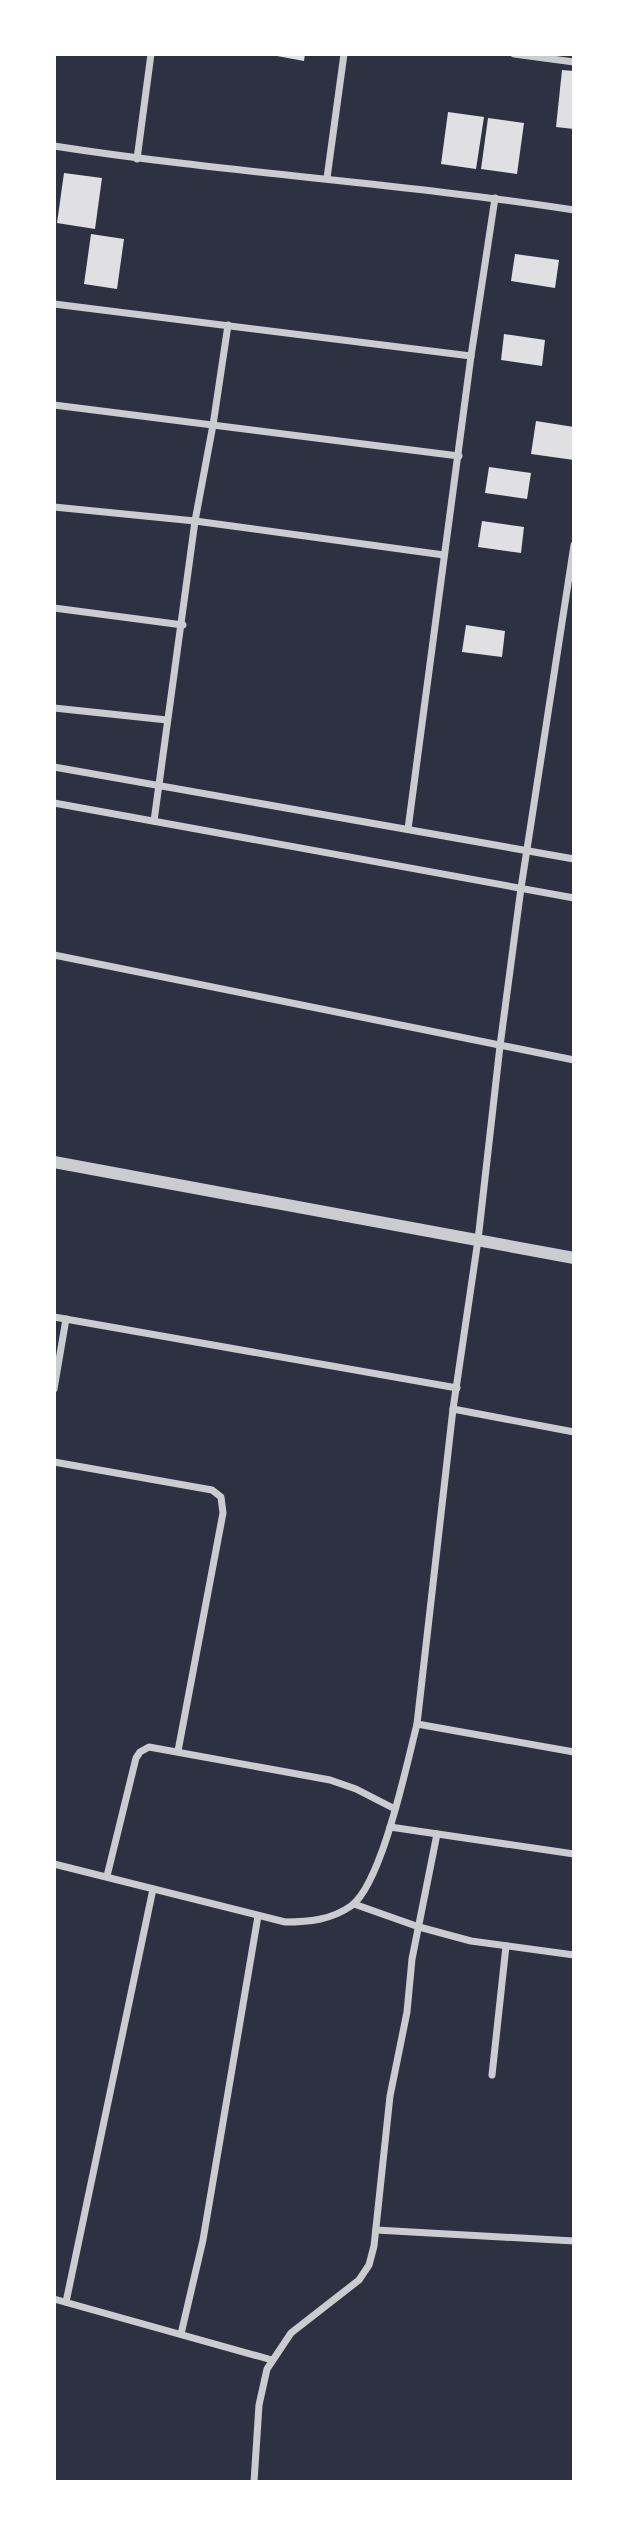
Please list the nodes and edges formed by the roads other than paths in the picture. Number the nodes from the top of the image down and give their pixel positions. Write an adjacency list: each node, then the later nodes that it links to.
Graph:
1 (151, 54): 7 (street)
2 (344, 54): 8 (street)
3 (514, 54): 4 (street)
4 (528, 55): 5 (street)
5 (574, 62)
6 (54, 146): 7 (street)
7 (137, 159): 8 (street)
8 (327, 178): 9 (street)
9 (495, 198): 10 (street); 13 (street)
10 (574, 210)
11 (54, 304): 12 (street)
12 (228, 325): 13 (street); 15 (street)
13 (471, 356): 16 (street)
14 (54, 405): 15 (street)
15 (213, 425): 16 (street); 18 (street)
16 (459, 456): 20 (street)
17 (54, 507): 18 (street)
18 (195, 521): 20 (street); 22 (street)
19 (574, 545): 30 (street)
20 (444, 555): 29 (street)
21 (54, 608): 22 (street)
22 (183, 625): 24 (street)
23 (54, 708): 24 (street)
24 (167, 720): 26 (street)
25 (54, 767): 26 (street)
26 (160, 786): 28 (street); 29 (street)
27 (54, 803): 28 (street)
28 (154, 821): 32 (street)
29 (408, 829): 30 (street)
30 (527, 851): 31 (street); 32 (street)
31 (574, 859)
32 (521, 888): 33 (street); 35 (street)
33 (574, 898)
34 (54, 955): 35 (street)
35 (500, 1046): 36 (street); 38 (street)
36 (574, 1060)
37 (54, 1162): 38 (street)
38 (478, 1240): 39 (street); 42 (street)
39 (574, 1258)
40 (54, 1317): 41 (street)
41 (65, 1319): 42 (street); 43 (street)
42 (457, 1388): 44 (street)
43 (54, 1389)
44 (453, 1409): 45 (street); 47 (street)
45 (574, 1432)
46 (54, 1462): 48 (street)
47 (417, 1724): 49 (street); 50 (street)
48 (178, 1751): 50 (street); 55 (street)
49 (574, 1752)
50 (395, 1809): 51 (street)
51 (390, 1827): 52 (street); 57 (street)
52 (437, 1834): 53 (street); 59 (street)
53 (574, 1854)
54 (54, 1864): 55 (street)
55 (107, 1876): 56 (street)
56 (153, 1889): 58 (street); 66 (street)
57 (354, 1905): 58 (street); 59 (street)
58 (258, 1916): 67 (street)
59 (419, 1927): 60 (street); 63 (street)
60 (506, 1946): 61 (street); 62 (street)
61 (574, 1955)
62 (492, 2075)
63 (376, 2230): 64 (street); 68 (street)
64 (574, 2241)
65 (54, 2299): 66 (street)
66 (66, 2302): 67 (street)
67 (181, 2334): 68 (street)
68 (272, 2360): 69 (street)
69 (254, 2482)

